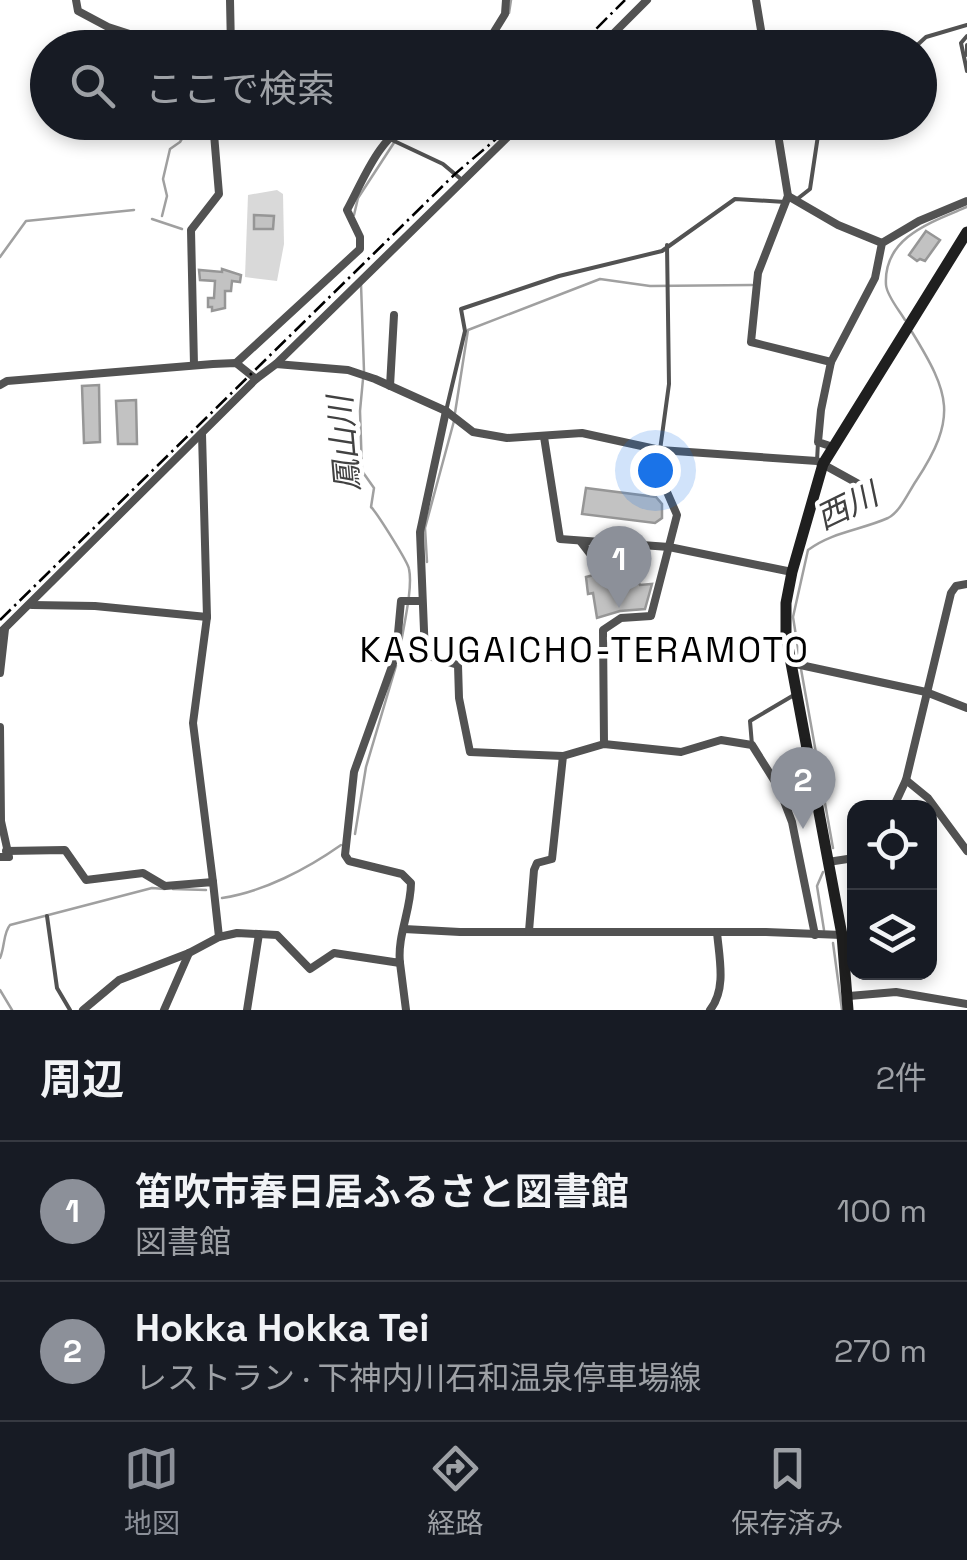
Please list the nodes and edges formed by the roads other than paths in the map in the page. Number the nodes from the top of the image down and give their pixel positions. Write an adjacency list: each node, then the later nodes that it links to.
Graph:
1 (76, 0): 7 (street)
2 (230, 0): 8 (street)
3 (506, 0): 9 (street)
4 (647, 0): 10 (street)
5 (756, 0): 11 (street)
6 (967, 25): 12 (lane)
7 (117, 30)
8 (230, 30)
9 (495, 30)
10 (617, 30)
11 (761, 30)
12 (937, 34)
13 (967, 36): 16 (lane)
14 (967, 45): 15 (lane)
15 (967, 55)
16 (967, 71)
17 (214, 140): 33 (street)
18 (387, 140): 31 (street)
19 (390, 140): 23 (lane)
20 (504, 140): 23 (street)
21 (779, 140): 24 (street)
22 (817, 140): 24 (lane)
23 (462, 180): 32 (street)
24 (790, 200): 27 (street); 28 (lane); 30 (street)
25 (967, 202): 27 (street)
26 (967, 232): 41 (main road)
27 (882, 243): 30 (street)
28 (667, 245): 37 (lane); 42 (lane)
29 (394, 315): 36 (street)
30 (831, 362): 40 (street)
31 (238, 364): 33 (street); 34 (street)
32 (276, 364): 34 (street); 36 (street)
33 (194, 365): 35 (street)
34 (256, 379): 38 (street)
35 (0, 385)
36 (390, 386): 37 (street)
37 (446, 411): 39 (street); 48 (street)
38 (202, 434): 49 (street); 50 (street)
39 (544, 437): 42 (street); 45 (street)
40 (818, 442): 41 (street); 43 (lane)
41 (833, 447): 43 (main road)
42 (660, 450): 43 (street); 45 (street)
43 (820, 462): 44 (street); 46 (main road)
44 (875, 493)
45 (669, 548): 46 (street); 58 (street)
46 (792, 572): 52 (main road)
47 (967, 584): 54 (street)
48 (418, 601): 60 (street); 69 (street)
49 (32, 604): 50 (street); 51 (street)
50 (207, 618): 67 (street)
51 (2, 631): 53 (street)
52 (792, 663): 54 (street); 55 (main road)
53 (0, 674)
54 (926, 692): 56 (street); 61 (street)
55 (797, 693): 59 (lane); 66 (main road)
56 (967, 708)
57 (0, 727): 64 (street)
58 (604, 744): 59 (street); 60 (street)
59 (752, 745): 73 (street)
60 (563, 756): 70 (street)
61 (906, 780): 62 (street); 63 (street)
62 (897, 800)
63 (967, 851)
64 (3, 854): 67 (street)
65 (847, 859): 66 (street)
66 (828, 862): 74 (main road)
67 (213, 882): 75 (street)
68 (47, 916): 80 (lane)
69 (404, 929): 70 (street); 77 (street)
70 (529, 931): 71 (street)
71 (717, 932): 73 (street); 85 (street)
72 (259, 934): 75 (street); 77 (street); 83 (street)
73 (815, 935): 74 (street)
74 (842, 935): 78 (main road)
75 (218, 937): 76 (street)
76 (189, 953): 81 (street); 82 (street)
77 (400, 963): 84 (street)
78 (848, 996): 79 (street); 86 (main road)
79 (967, 1004)
80 (70, 1010)
81 (83, 1010)
82 (164, 1010)
83 (247, 1010)
84 (406, 1010)
85 (710, 1010)
86 (848, 1010)

